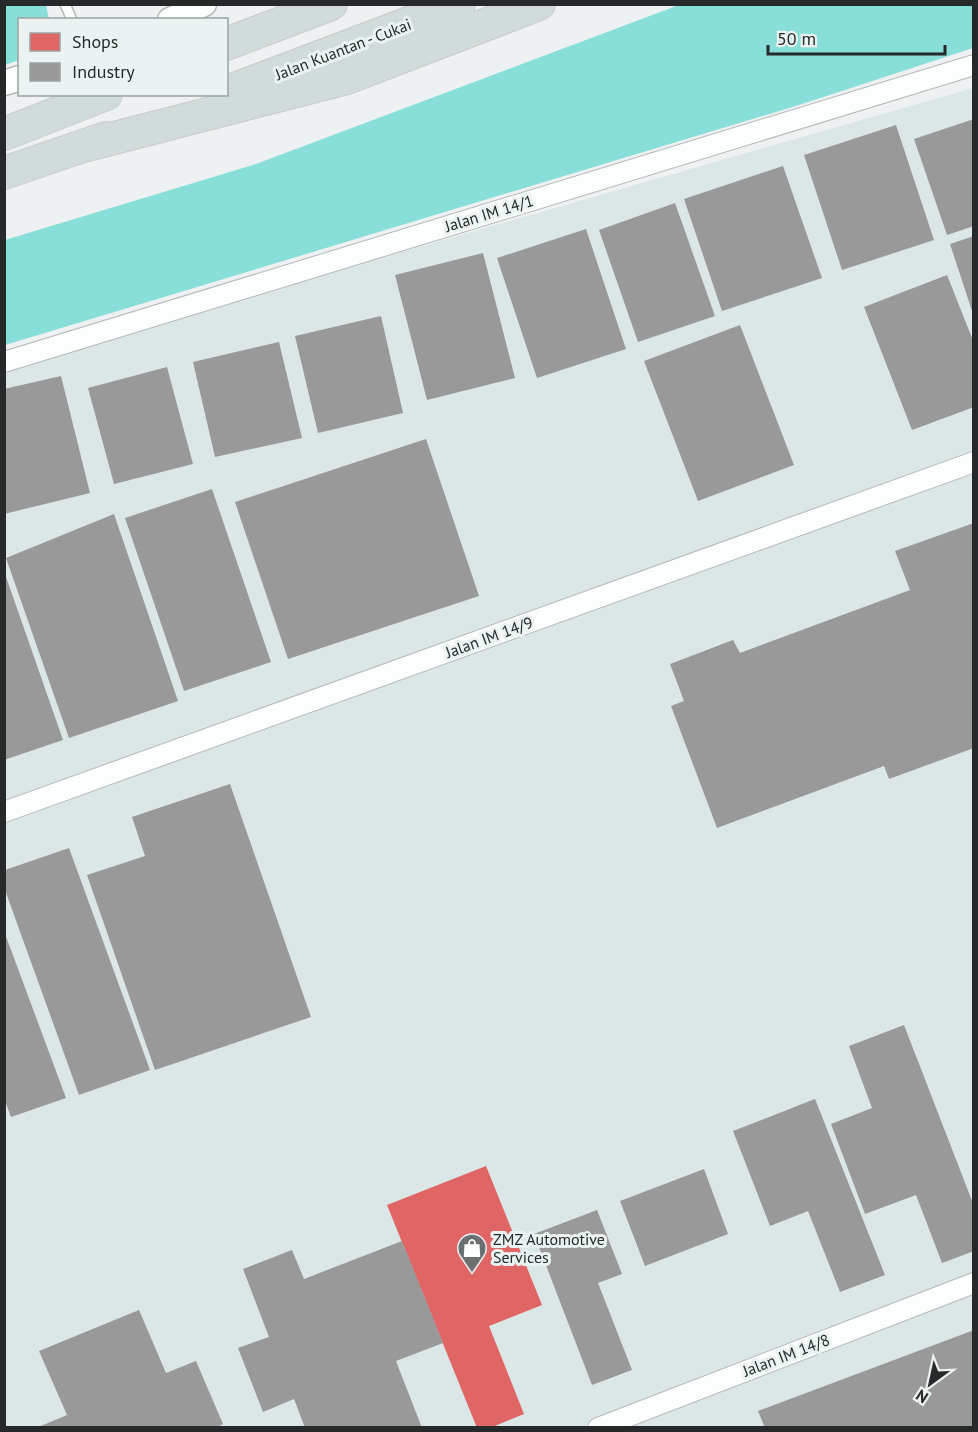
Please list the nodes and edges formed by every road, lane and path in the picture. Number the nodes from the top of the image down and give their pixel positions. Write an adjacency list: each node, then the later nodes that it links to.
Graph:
1 (65, 4): 7 (lane)
2 (204, 4): 8 (street)
3 (300, 4): 9 (highway)
4 (332, 4): 10 (highway)
5 (459, 4): 12 (highway, Jalan Kuantan - Cukai)
6 (539, 4): 16 (highway)
7 (71, 18)
8 (174, 18)
9 (228, 38)
10 (228, 43)
11 (974, 65): 18 (street, Jalan IM 14/1)
12 (228, 92)
13 (101, 96): 15 (highway)
14 (216, 96): 16 (highway)
15 (4, 134)
16 (87, 146): 17 (highway)
17 (4, 173)
18 (4, 362)
19 (974, 462): 20 (street, Jalan IM 14/9)
20 (4, 812)
21 (974, 1283): 22 (street, Jalan IM 14/8)
22 (598, 1428)

